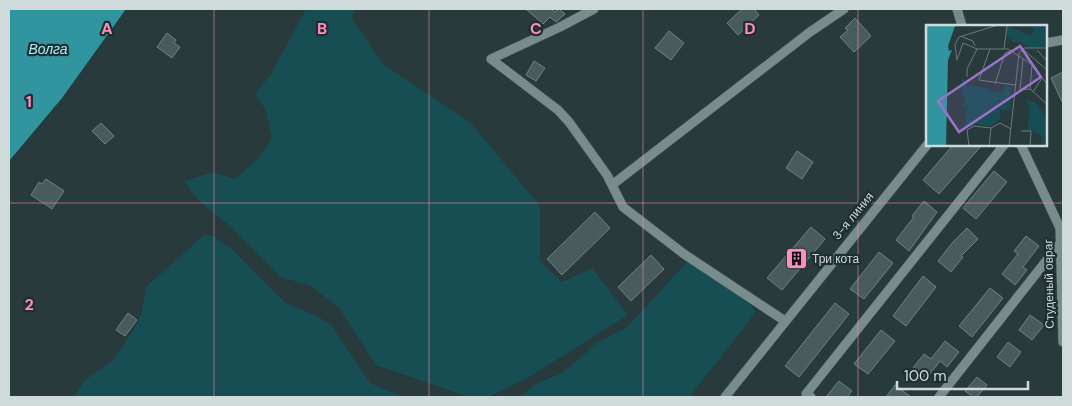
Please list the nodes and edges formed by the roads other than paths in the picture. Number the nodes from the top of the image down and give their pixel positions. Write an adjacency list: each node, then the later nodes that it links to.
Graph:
1 (594, 9): 10 (street)
2 (844, 9): 10 (street)
3 (957, 9): 4 (street)
4 (962, 25)
5 (1063, 40): 6 (street)
6 (1047, 43)
7 (926, 145): 12 (street, 3-я линия)
8 (1003, 146): 15 (street)
9 (1021, 146): 11 (street, Студеный овраг)
10 (612, 185): 12 (street)
11 (1062, 242): 13 (street, Студеный овраг); 16 (street)
12 (785, 320): 14 (street, 3-я линия)
13 (1063, 342)
14 (725, 397)
15 (811, 397)
16 (939, 397)

